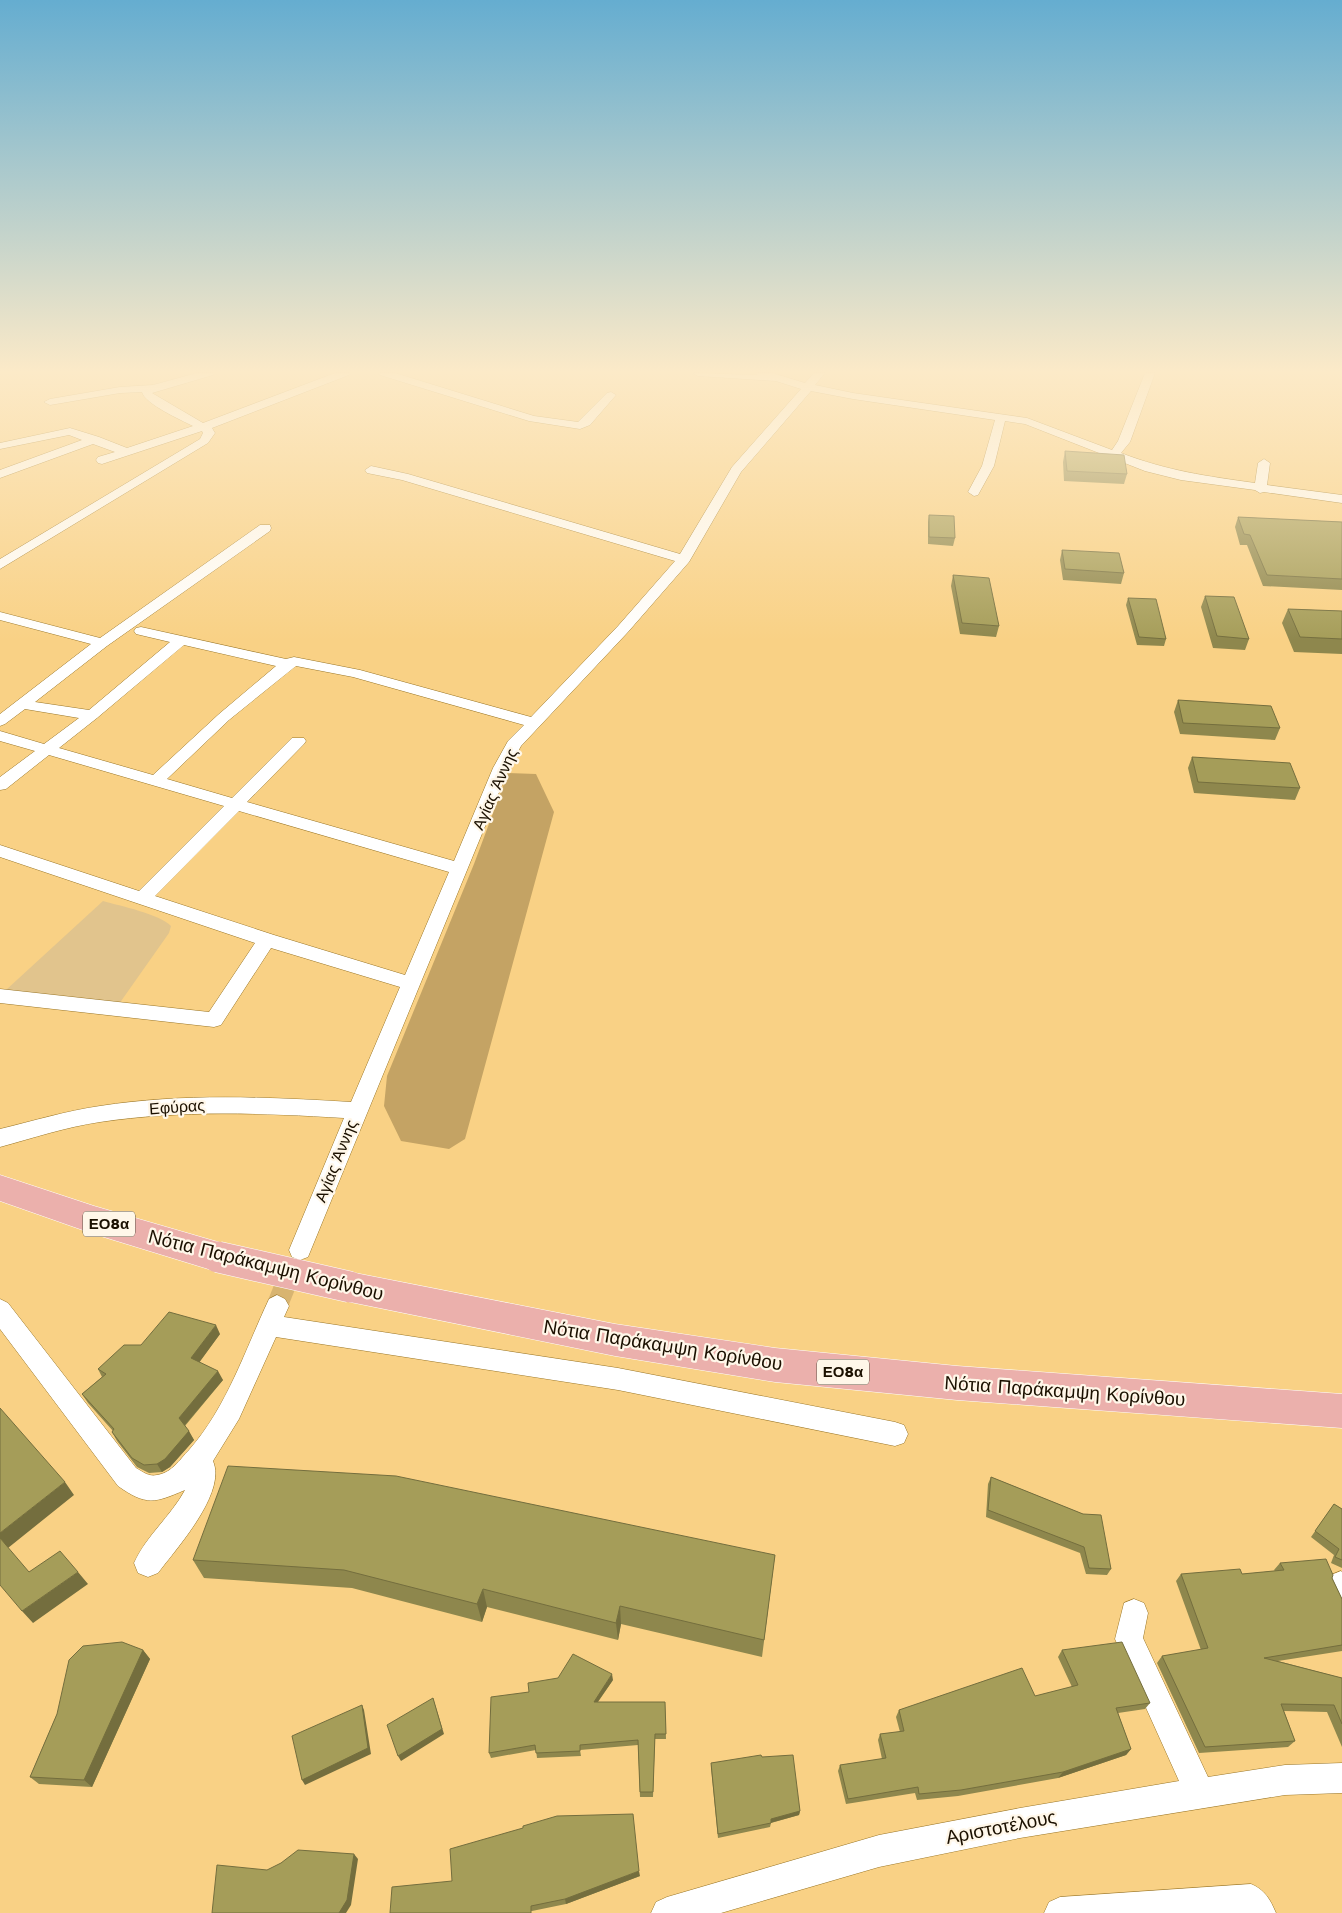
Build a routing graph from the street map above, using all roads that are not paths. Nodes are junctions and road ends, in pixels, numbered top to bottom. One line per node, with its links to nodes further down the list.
1 (32, 462): 8 (street)
2 (168, 462): 14 (street)
3 (743, 462): 13 (street, Αγίας Άννης)
4 (988, 462): 10 (street)
5 (1134, 462): 9 (street)
6 (1264, 463): 9 (street)
7 (371, 470): 13 (street)
8 (0, 474)
9 (1260, 489): 11 (street)
10 (974, 492)
11 (1342, 499)
12 (265, 528): 18 (street)
13 (684, 559): 23 (street, Αγίας Άννης)
14 (0, 566)
15 (0, 616): 18 (street)
16 (141, 631): 17 (street)
17 (181, 640): 19 (street); 21 (street)
18 (102, 643): 20 (street)
19 (287, 664): 23 (street); 27 (street)
20 (21, 704): 21 (street); 22 (street)
21 (92, 715): 26 (street)
22 (0, 721)
23 (535, 723): 31 (street, Αγίας Άννης)
24 (0, 736): 26 (street)
25 (298, 741): 29 (street)
26 (47, 750): 27 (street); 28 (street)
27 (155, 782): 29 (street)
28 (0, 785)
29 (235, 805): 31 (street); 32 (street)
30 (0, 852): 32 (street)
31 (460, 869): 34 (street, Αγίας Άννης)
32 (143, 898): 33 (street)
33 (267, 940): 34 (street); 35 (street)
34 (412, 984): 36 (street, Αγίας Άννης)
35 (0, 996)
36 (356, 1111): 37 (street, Εφύρας); 39 (street, Αγίας Άννης)
37 (0, 1138)
38 (0, 1188): 41 (highway, Νότια Παράκαμψη Κορίνθου / ΕΟ8α, bridge)
39 (300, 1250)
40 (0, 1310): 43 (street)
41 (1342, 1411)
42 (895, 1434): 43 (street)
43 (198, 1458): 44 (street)
44 (148, 1563)
45 (1134, 1613): 47 (street)
46 (1342, 1778): 47 (street, Αριστοτέλους)
47 (1200, 1793): 49 (street, Αριστοτέλους)
48 (1256, 1906): 50 (street)
49 (667, 1913)
50 (1060, 1913)

